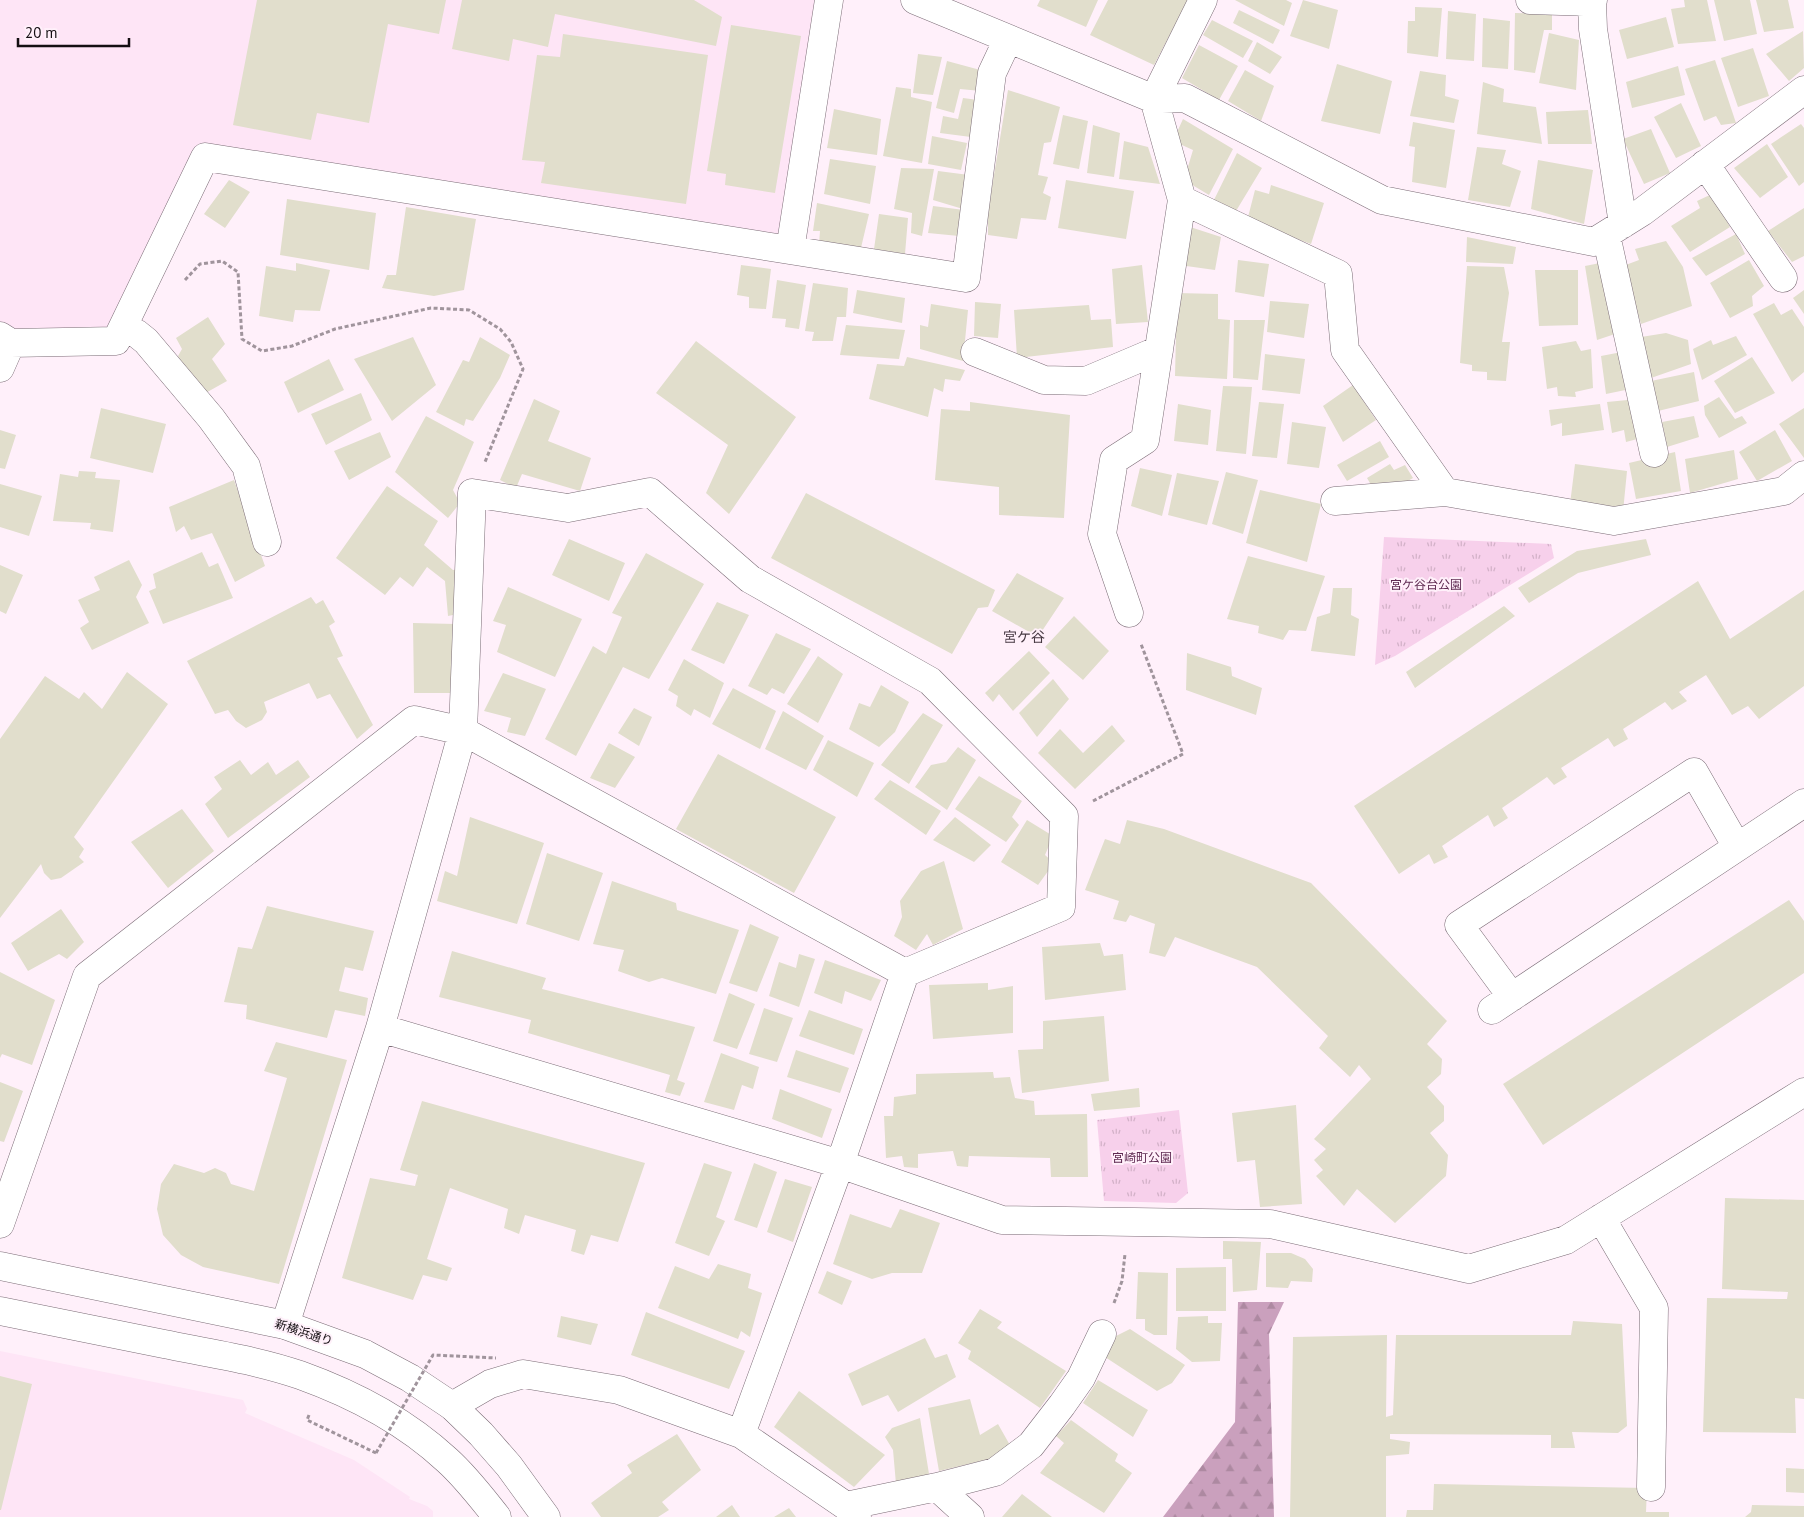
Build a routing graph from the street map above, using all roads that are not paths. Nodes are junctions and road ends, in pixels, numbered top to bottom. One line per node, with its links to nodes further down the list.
1 (829, 0): 12 (street)
2 (915, 0): 6 (street)
3 (1203, 0): 8 (street)
4 (1530, 0): 5 (street)
5 (1592, 1): 11 (street)
6 (1008, 39): 8 (street); 12 (street)
7 (1804, 90): 9 (street)
8 (1154, 99): 10 (street); 11 (street)
9 (1705, 164): 11 (street); 13 (street)
10 (1182, 200): 16 (street); 21 (street)
11 (1614, 229): 19 (street)
12 (790, 250): 14 (street)
13 (1783, 278)
14 (135, 331): 15 (street); 23 (street)
15 (6, 340): 18 (street)
16 (1159, 350): 17 (street); 24 (street)
17 (975, 352)
18 (0, 368)
19 (1654, 453)
20 (1804, 475): 21 (street)
21 (1445, 492): 22 (street)
22 (1334, 501)
23 (267, 542)
24 (1129, 613)
25 (463, 731): 28 (street); 28 (street); 29 (street); 33 (street)
26 (1804, 803): 27 (street)
27 (1737, 847): 27 (street)
28 (905, 973): 31 (street)
29 (380, 1028): 31 (street); 36 (street)
30 (1804, 1092): 32 (street)
31 (840, 1164): 32 (street); 39 (street)
32 (1600, 1218): 41 (street)
33 (0, 1224)
34 (0, 1266): 36 (street, 新横浜通り)
35 (0, 1311): 43 (street)
36 (285, 1324): 38 (street, 新横浜通り)
37 (1102, 1334): 40 (street)
38 (452, 1406): 39 (street); 44 (street, 新横浜通り)
39 (740, 1434): 42 (street)
40 (937, 1487): 42 (street); 45 (street)
41 (1651, 1487)
42 (852, 1512)
43 (497, 1517)
44 (546, 1517)
45 (970, 1517)

